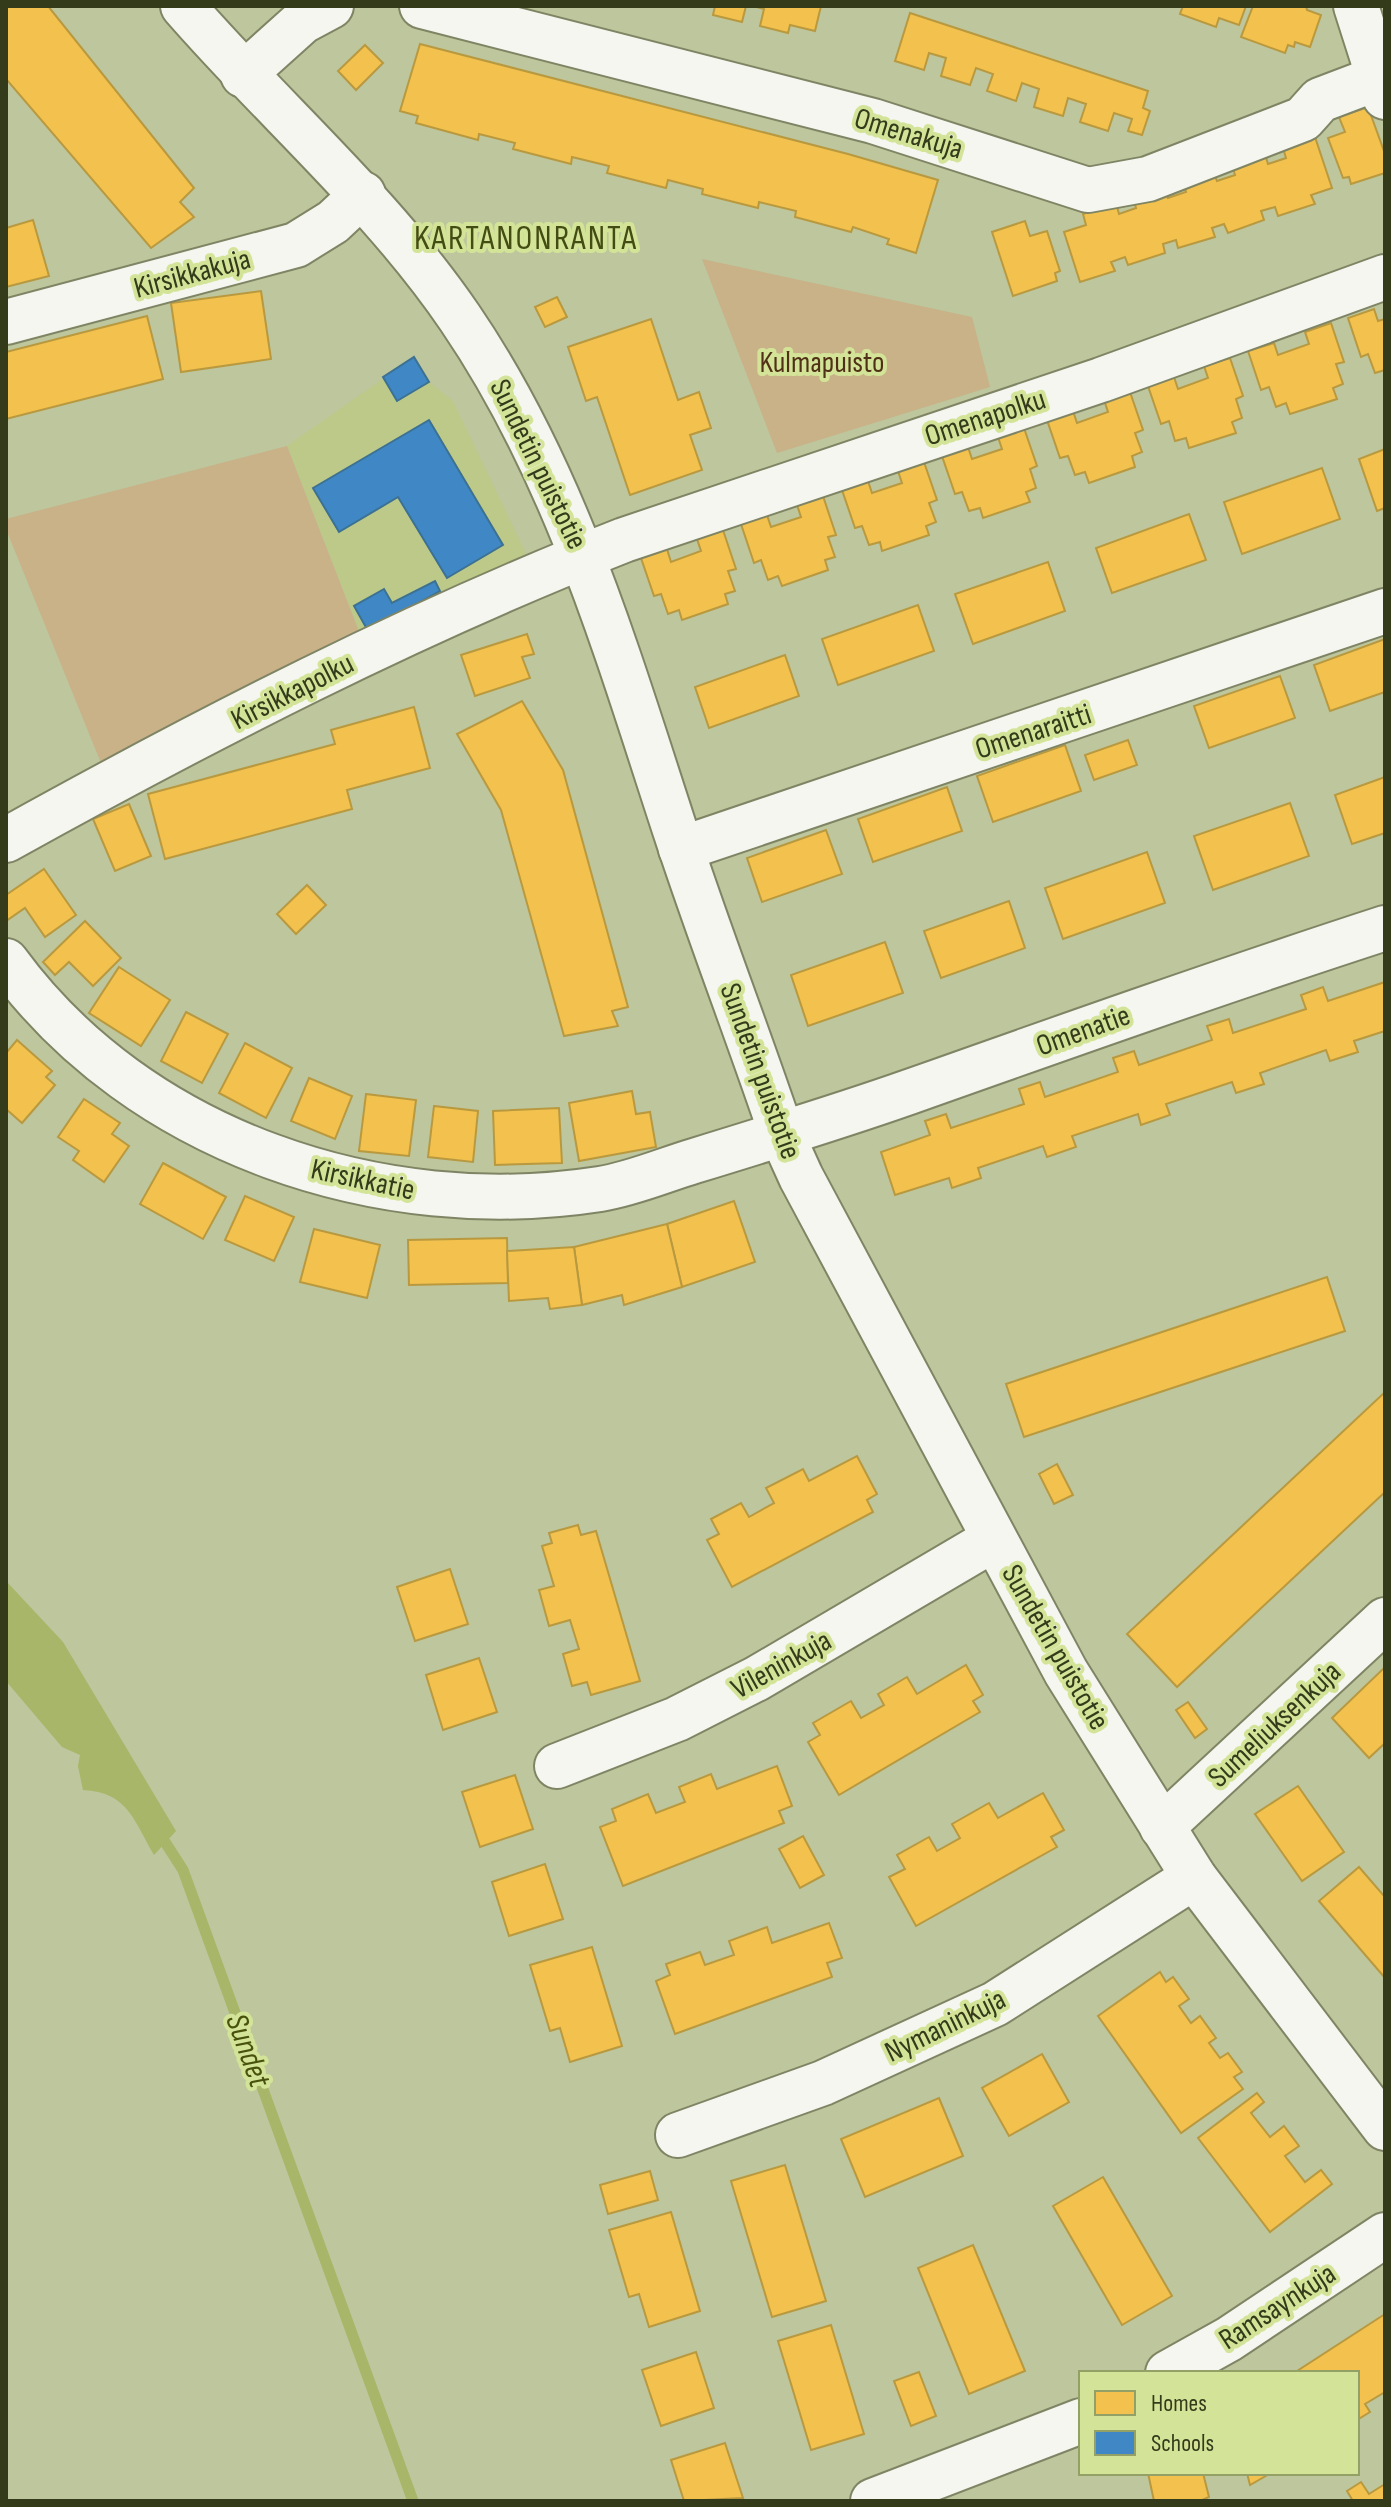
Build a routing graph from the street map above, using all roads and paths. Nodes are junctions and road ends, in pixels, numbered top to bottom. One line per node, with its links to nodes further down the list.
1 (183, 6): 5 (street, Sundetin puistotie)
2 (331, 6): 5 (street)
3 (422, 6): 6 (street, Omenakuja)
4 (1356, 6): 6 (street)
5 (243, 75): 7 (street, Sundetin puistotie)
6 (1382, 88)
7 (363, 194): 9 (street, Kirsikkakuja); 10 (street, Sundetin puistotie)
8 (1385, 277): 10 (street, Omenapolku)
9 (6, 322)
10 (584, 556): 12 (street, Kirsikkapolku); 13 (street, Sundetin puistotie)
11 (1385, 611): 13 (street, Omenaraitti)
12 (6, 840)
13 (681, 849): 16 (street, Sundetin puistotie)
14 (1385, 928): 16 (street, Omenatie)
15 (6, 961): 16 (street, Kirsikkatie)
16 (782, 1135): 17 (street, Sundetin puistotie)
17 (994, 1539): 19 (street, Vileninkuja); 20 (street, Sundetin puistotie)
18 (1385, 1620): 20 (street, Sumeliuksenkuja)
19 (557, 1766)
20 (1162, 1827): 21 (street, Sundetin puistotie)
21 (1194, 1877): 22 (street, Sundetin puistotie); 23 (street, Nymaninkuja)
22 (1384, 2126)
23 (678, 2135)
24 (1385, 2235): 25 (street, Ramsaynkuja)
25 (1172, 2371)
26 (1079, 2422): 27 (street)
27 (873, 2501)

